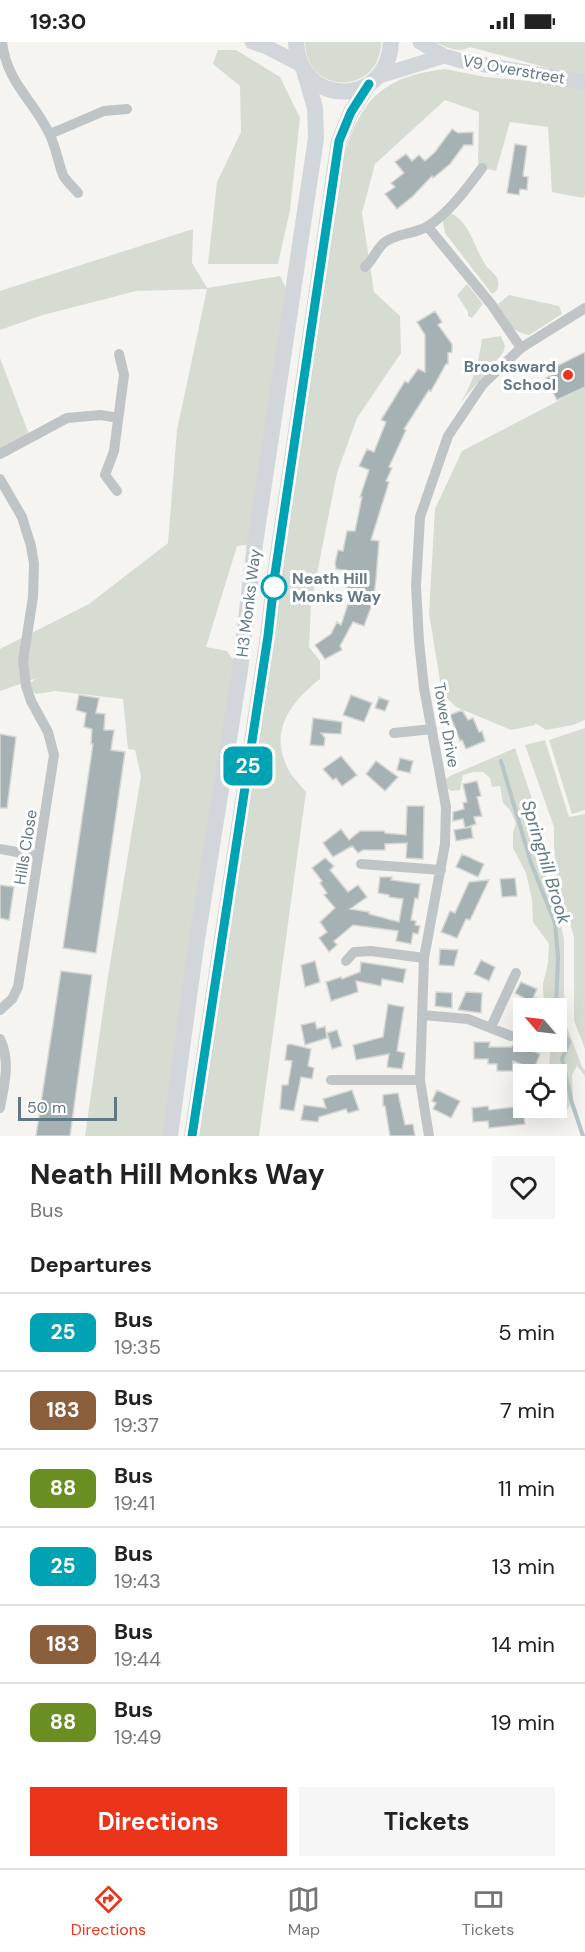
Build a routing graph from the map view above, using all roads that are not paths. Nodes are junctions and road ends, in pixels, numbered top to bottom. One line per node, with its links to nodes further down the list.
1 (2, 42): 11 (street)
2 (252, 42): 7 (street)
3 (296, 42): 7 (main road, H3 Monks Way)
4 (391, 42): 8 (main road, H3 Monks Way)
5 (420, 42): 6 (street, V9 Overstreet)
6 (444, 56): 8 (street, V9 Overstreet); 9 (street, V9 Overstreet)
7 (302, 67): 8 (main road); 40 (main road, H3 Monks Way)
8 (374, 80): 41 (main road, H3 Monks Way)
9 (585, 82)
10 (127, 109): 11 (street)
11 (50, 134): 13 (street)
12 (482, 168): 14 (street)
13 (78, 192)
14 (428, 227): 15 (street); 17 (street)
15 (365, 267)
16 (585, 308): 17 (street, Tower Drive)
17 (521, 348): 23 (street, Tower Drive)
18 (119, 354): 19 (street)
19 (118, 418): 20 (street); 22 (street)
20 (0, 454)
21 (0, 479): 26 (street, Hills Close)
22 (117, 491)
23 (432, 729): 24 (street); 28 (street, Tower Drive)
24 (394, 733)
25 (0, 849): 26 (street)
26 (38, 856): 32 (street, Hills Close)
27 (361, 864): 28 (street)
28 (441, 870): 29 (street, Tower Drive)
29 (424, 958): 30 (street); 33 (street, Tower Drive)
30 (346, 961)
31 (516, 973): 34 (street)
32 (0, 1010)
33 (422, 1015): 34 (street); 38 (street, Tower Drive)
34 (491, 1027): 35 (street)
35 (511, 1036)
36 (0, 1040): 39 (street)
37 (331, 1080): 38 (street)
38 (420, 1080): 42 (street, Tower Drive)
39 (0, 1108)
40 (170, 1136)
41 (192, 1136)
42 (429, 1136)

